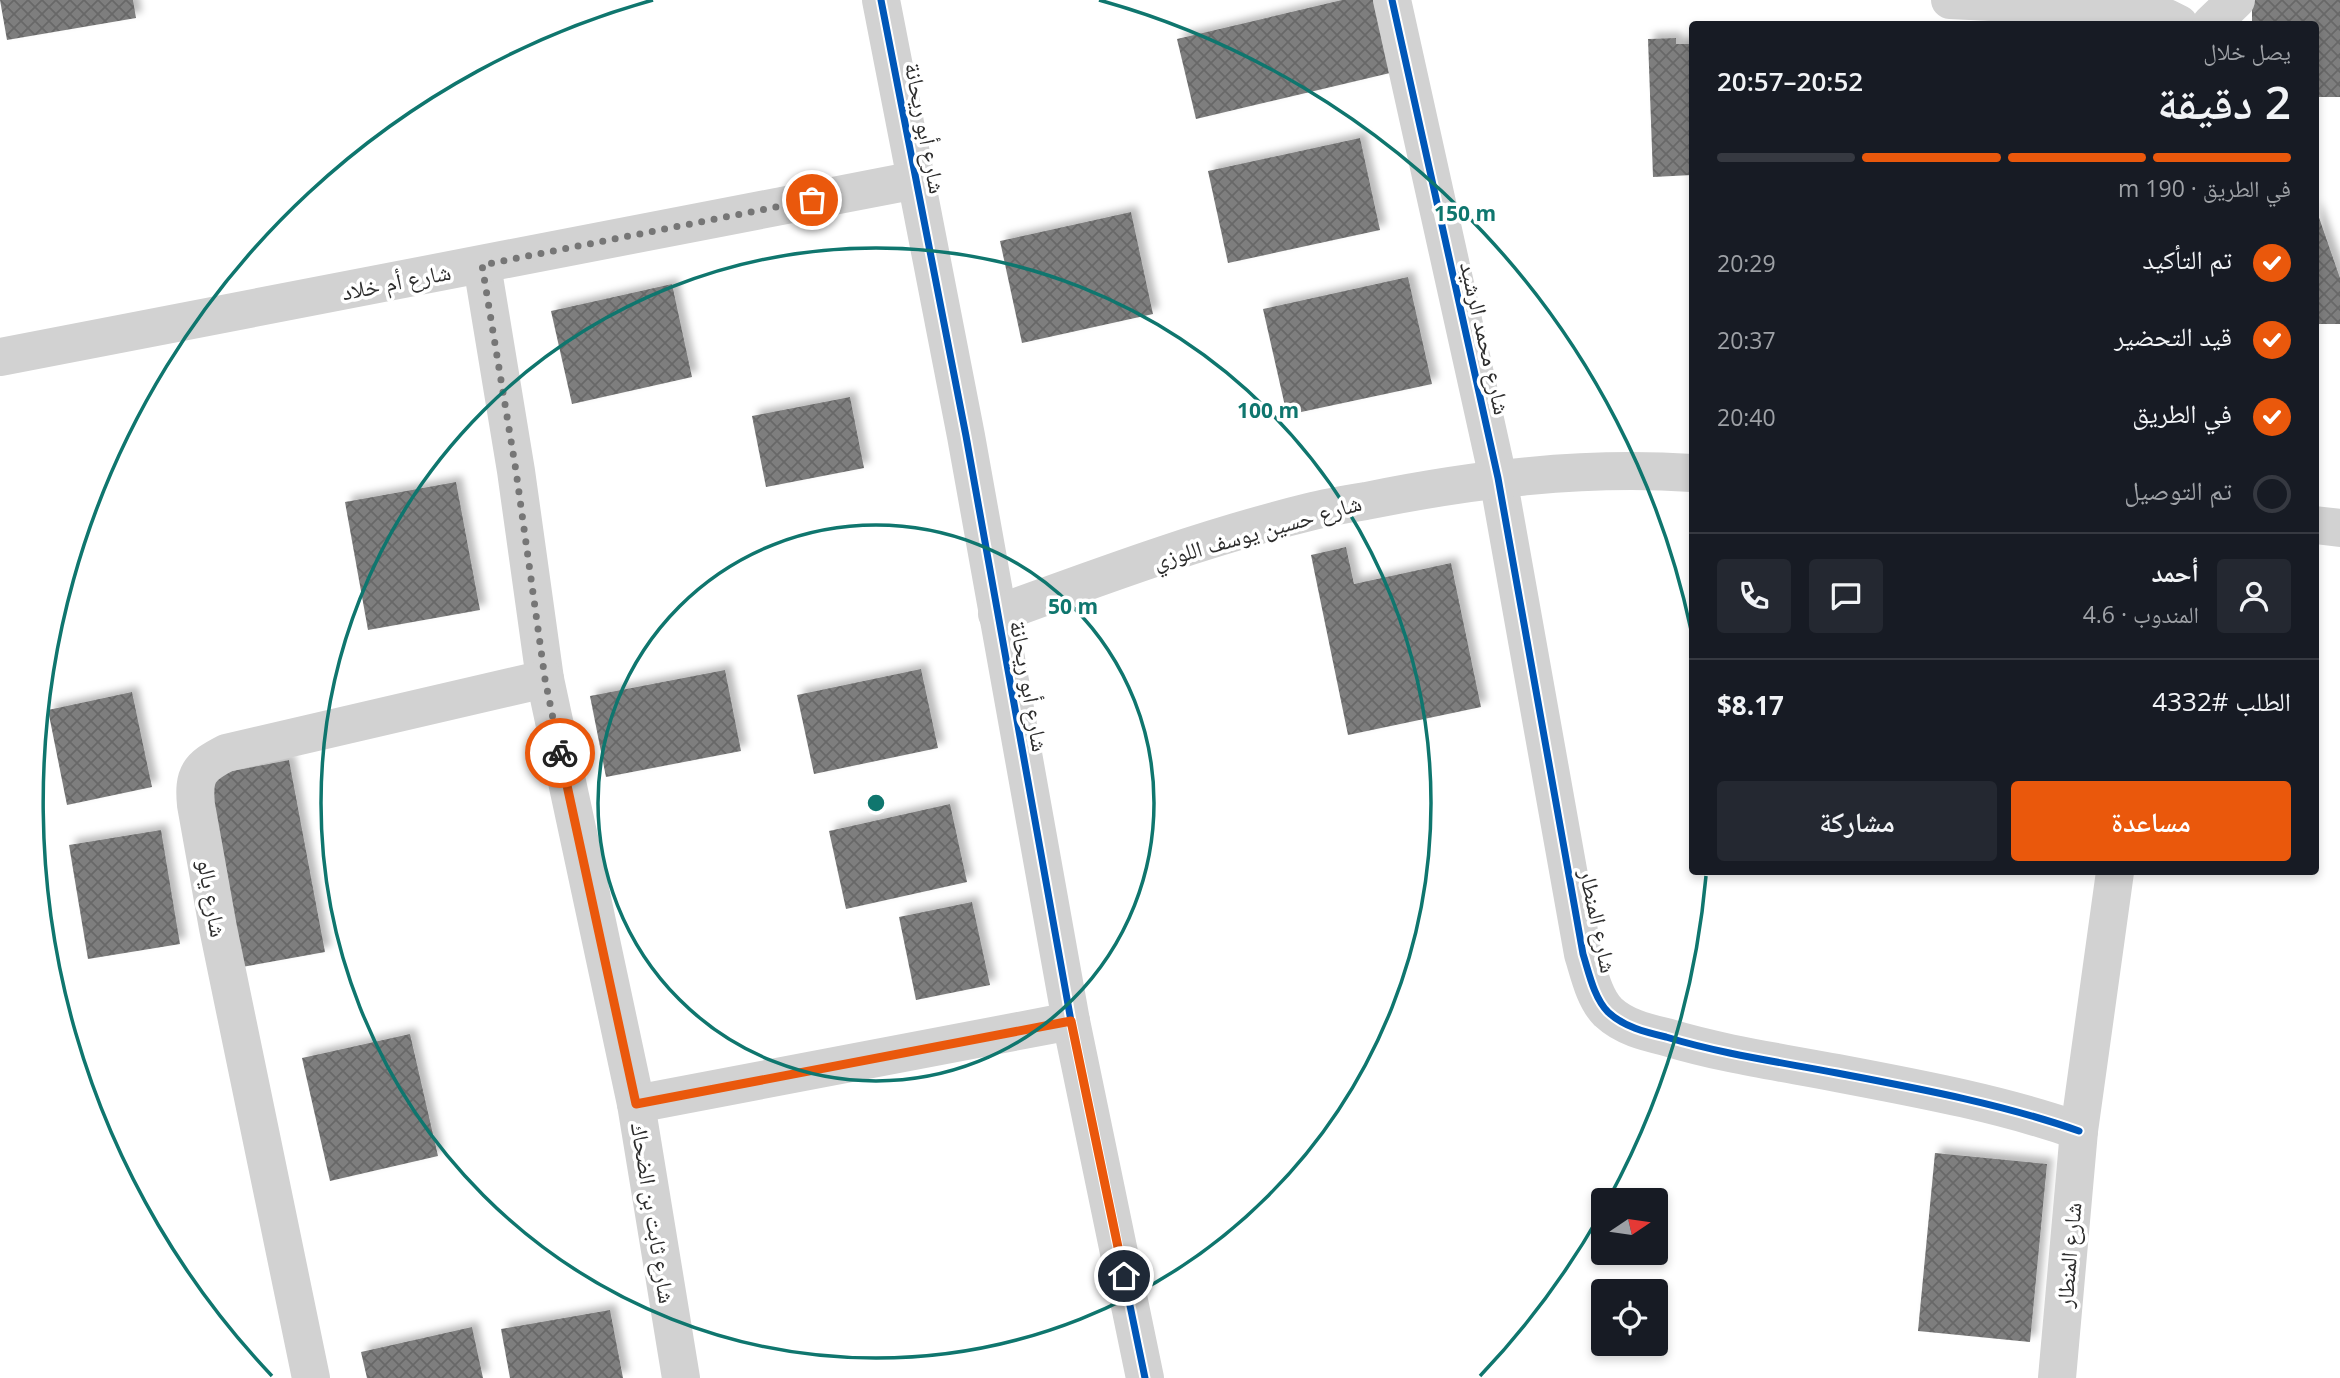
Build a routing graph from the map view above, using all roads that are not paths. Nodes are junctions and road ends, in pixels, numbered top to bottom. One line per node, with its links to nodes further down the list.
1 (881, 0): 7 (street, شارع أبو ريحانة)
2 (1392, 0): 11 (street, شارع محمد الرشيد)
3 (1950, 0): 5 (street)
4 (2236, 0): 6 (street)
5 (2173, 21)
6 (2214, 21)
7 (916, 180): 8 (street, شارع أم خلاد); 14 (street, شارع أبو ريحانة)
8 (482, 265): 9 (street, شارع أم خلاد); 15 (street, شارع ثابت بن الضحاك)
9 (0, 358)
10 (1689, 473): 11 (street, شارع حسين يوسف اللوزي)
11 (1498, 478): 14 (street, شارع حسين يوسف اللوزي); 19 (street, شارع المنطار)
12 (2319, 525): 13 (street)
13 (2340, 527)
14 (997, 614): 17 (street, شارع أبو ريحانة)
15 (545, 679): 18 (street, شارع ثابت بن الضحاك); 20 (street, شارع يالو)
16 (2115, 875): 19 (street, شارع المنطار)
17 (1071, 1021): 18 (street); 22 (street, شارع أبو ريحانة)
18 (636, 1104): 21 (street, شارع ثابت بن الضحاك)
19 (2079, 1132): 23 (street, شارع المنطار)
20 (311, 1378)
21 (681, 1378)
22 (1145, 1378)
23 (2057, 1378)

